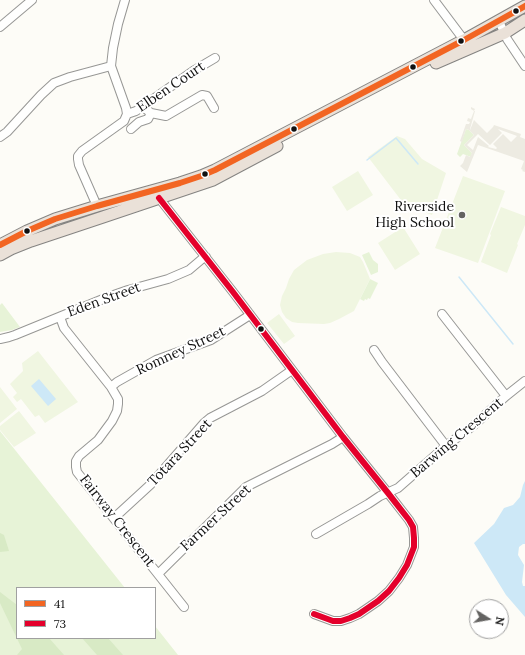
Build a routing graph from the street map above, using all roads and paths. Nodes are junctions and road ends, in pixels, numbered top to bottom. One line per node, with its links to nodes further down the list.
1 (32, 0): 7 (street)
2 (125, 0): 11 (street)
3 (434, 0): 9 (street)
4 (525, 6): 6 (highway)
5 (525, 20): 8 (highway)
6 (499, 21): 8 (street); 9 (highway)
7 (0, 27)
8 (505, 33): 12 (street); 19 (highway)
9 (464, 40): 20 (highway)
10 (215, 58): 13 (street, Elben Court)
11 (111, 66): 16 (street); 18 (street)
12 (525, 66)
13 (142, 107): 15 (street); 16 (street, Elben Court)
14 (214, 108): 15 (street)
15 (151, 113): 17 (street)
16 (127, 114): 20 (street)
17 (131, 129)
18 (0, 137)
19 (159, 198): 21 (highway); 24 (street)
20 (97, 206): 21 (highway); 22 (highway)
21 (103, 217): 23 (highway)
22 (0, 245)
23 (0, 255)
24 (206, 258): 26 (street); 27 (street, Eden Street)
25 (442, 314): 33 (street)
26 (250, 315): 30 (street); 32 (street, Romney Street)
27 (60, 317): 28 (street, Eden Street); 32 (street, Fairway Crescent)
28 (0, 338)
29 (374, 350): 35 (street)
30 (292, 370): 34 (street); 37 (street, Totara Street)
31 (525, 381): 33 (street, Barwing Crescent)
32 (111, 386): 37 (street, Fairway Crescent)
33 (506, 396): 35 (street, Barwing Crescent)
34 (343, 437): 36 (street); 39 (street, Farmer Street)
35 (446, 446): 36 (street, Barwing Crescent)
36 (388, 493): 38 (street, Barwing Crescent); 41 (street)
37 (114, 518): 39 (street, Fairway Crescent)
38 (316, 534)
39 (158, 574): 40 (street, Fairway Crescent)
40 (184, 607)
41 (314, 614)

